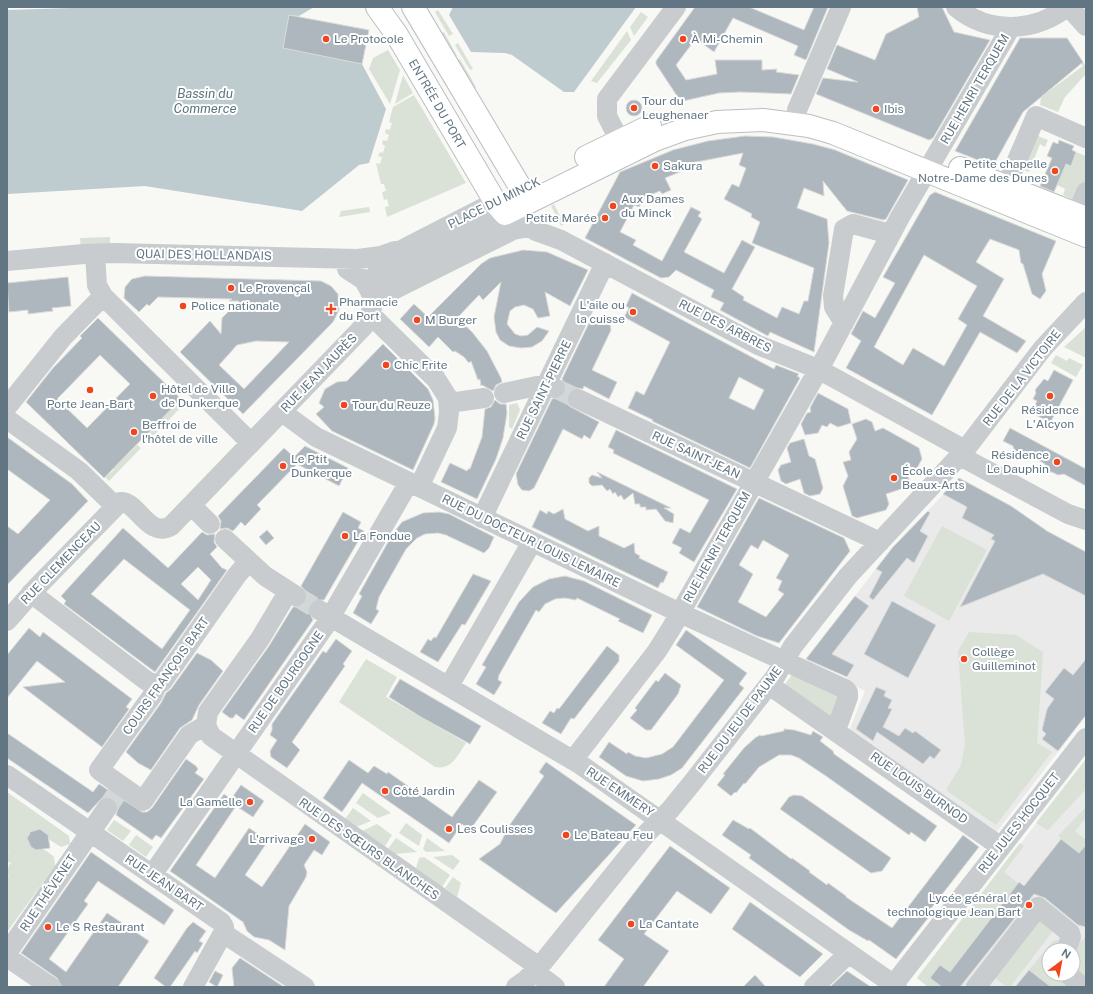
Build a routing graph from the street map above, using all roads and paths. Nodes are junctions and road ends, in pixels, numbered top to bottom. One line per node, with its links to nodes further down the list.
1 (377, 7): 17 (main road, ENTRÉE DU PORT)
2 (413, 7): 16 (main road)
3 (676, 7): 12 (street)
4 (841, 7): 9 (street)
5 (956, 7): 8 (street)
6 (1068, 7): 7 (street); 8 (street)
7 (1086, 26)
8 (1011, 27): 13 (street, RUE HENRI TERQUEM)
9 (797, 110): 10 (main road); 13 (main road)
10 (644, 138): 12 (main road, PLACE DU MINCK); 13 (main road)
11 (1086, 138): 14 (street)
12 (623, 148): 16 (main road, PLACE DU MINCK)
13 (931, 165): 14 (main road); 20 (street, RUE HENRI TERQUEM)
14 (999, 192): 18 (main road); 21 (main road)
15 (1086, 192): 18 (street)
16 (525, 196): 17 (main road, PLACE DU MINCK)
17 (500, 208): 19 (street, RUE DES ARBRES); 22 (street, PLACE DU MINCK)
18 (1081, 216)
19 (529, 227): 25 (street, RUE DES ARBRES); 31 (street)
20 (890, 234): 32 (street, RUE HENRI TERQUEM); 32 (street)
21 (1086, 236)
22 (400, 258): 23 (street, QUAI DES HOLLANDAIS); 27 (street, QUAI DES HOLLANDAIS); 31 (street, PLACE DU MINCK)
23 (96, 259): 24 (street, QUAI DES HOLLANDAIS); 26 (street, QUAI DES HOLLANDAIS); 28 (street, QUAI DES HOLLANDAIS); 29 (street)
24 (7, 261)
25 (605, 263): 33 (street, RUE DES ARBRES); 34 (street, RUE SAINT-PIERRE)
26 (347, 269): 27 (street, QUAI DES HOLLANDAIS); 31 (street)
27 (377, 270): 31 (street)
28 (7, 271)
29 (103, 296): 39 (street); 42 (street)
30 (1086, 302): 43 (street, RUE DE LA VICTOIRE)
31 (372, 306): 38 (street); 40 (street, RUE JEAN JAURÈS)
32 (844, 323): 33 (street, RUE HENRI TERQUEM)
33 (818, 369): 43 (street, RUE DES ARBRES); 44 (street, RUE HENRI TERQUEM)
34 (552, 387): 35 (street); 49 (street, RUE SAINT-PIERRE)
35 (504, 393)
36 (484, 398): 38 (street)
37 (578, 399): 44 (street, RUE SAINT-JEAN)
38 (449, 403): 45 (street, RUE DE BOURGOGNE)
39 (7, 407)
40 (282, 412): 42 (street, RUE JEAN JAURÈS); 45 (street, RUE DU DOCTEUR LOUIS LEMAIRE)
41 (7, 419): 46 (street)
42 (251, 443): 47 (street, RUE JEAN JAURÈS)
43 (962, 453): 48 (street, RUE DES ARBRES); 54 (street, RUE DU JEU DE PAUME)
44 (754, 482): 54 (street, RUE SAINT-JEAN); 58 (street, RUE HENRI TERQUEM)
45 (414, 485): 49 (street, RUE DU DOCTEUR LOUIS LEMAIRE); 57 (street, RUE DE BOURGOGNE)
46 (115, 506): 47 (street, RUE JEAN JAURÈS); 56 (street, RUE CLEMENCEAU)
47 (191, 506): 50 (street)
48 (1077, 517): 51 (street, RUE DES ARBRES)
49 (482, 518): 53 (street, RUE DU DOCTEUR LOUIS LEMAIRE)
50 (210, 524)
51 (1086, 527)
52 (225, 539): 55 (street)
53 (532, 542): 58 (street, RUE DU DOCTEUR LOUIS LEMAIRE); 63 (street)
54 (880, 542): 60 (street, RUE DU JEU DE PAUME)
55 (249, 561): 61 (street, COURS FRANÇOIS BART); 64 (street)
56 (31, 592): 59 (street, RUE CLEMENCEAU); 61 (street)
57 (325, 613): 63 (street, RUE EMMERY); 67 (street, RUE DE BOURGOGNE)
58 (680, 613): 60 (street, RUE DU DOCTEUR LOUIS LEMAIRE); 68 (street, RUE HENRI TERQUEM)
59 (8, 619)
60 (784, 662): 62 (street, RUE DU JEU DE PAUME); 65 (street)
61 (157, 685): 64 (street, COURS FRANÇOIS BART)
62 (769, 685): 65 (street, RUE LOUIS BURNOD); 71 (street, RUE DU JEU DE PAUME)
63 (448, 686): 68 (street, RUE EMMERY)
64 (206, 725): 67 (street, RUE DES SŒURS BLANCHES)
65 (836, 730): 73 (street, RUE LOUIS BURNOD)
66 (1086, 738): 73 (street, RUE JULES HOCQUET)
67 (236, 755): 74 (street, RUE DE BOURGOGNE); 81 (street, RUE DES SŒURS BLANCHES)
68 (573, 760): 71 (street, RUE EMMERY)
69 (7, 775): 72 (street, RUE JEAN BART)
70 (107, 808): 72 (street)
71 (660, 819): 78 (street, RUE EMMERY); 81 (street, RUE DU JEU DE PAUME)
72 (90, 833): 74 (street, RUE JEAN BART); 77 (street, RUE THÉVENET)
73 (1001, 847): 82 (street, RUE JULES HOCQUET)
74 (152, 875): 75 (street, RUE JEAN BART)
75 (221, 937): 85 (street); 86 (street)
76 (1074, 939): 90 (street)
77 (7, 953)
78 (849, 953): 82 (street, RUE EMMERY); 89 (street)
79 (7, 957): 84 (street)
80 (7, 969): 83 (street)
81 (537, 969): 87 (street, RUE DU JEU DE PAUME); 88 (street, RUE DES SŒURS BLANCHES)
82 (895, 986)
83 (33, 987)
84 (51, 987)
85 (193, 987)
86 (305, 987)
87 (516, 987)
88 (555, 987)
89 (814, 987)
90 (976, 987)

